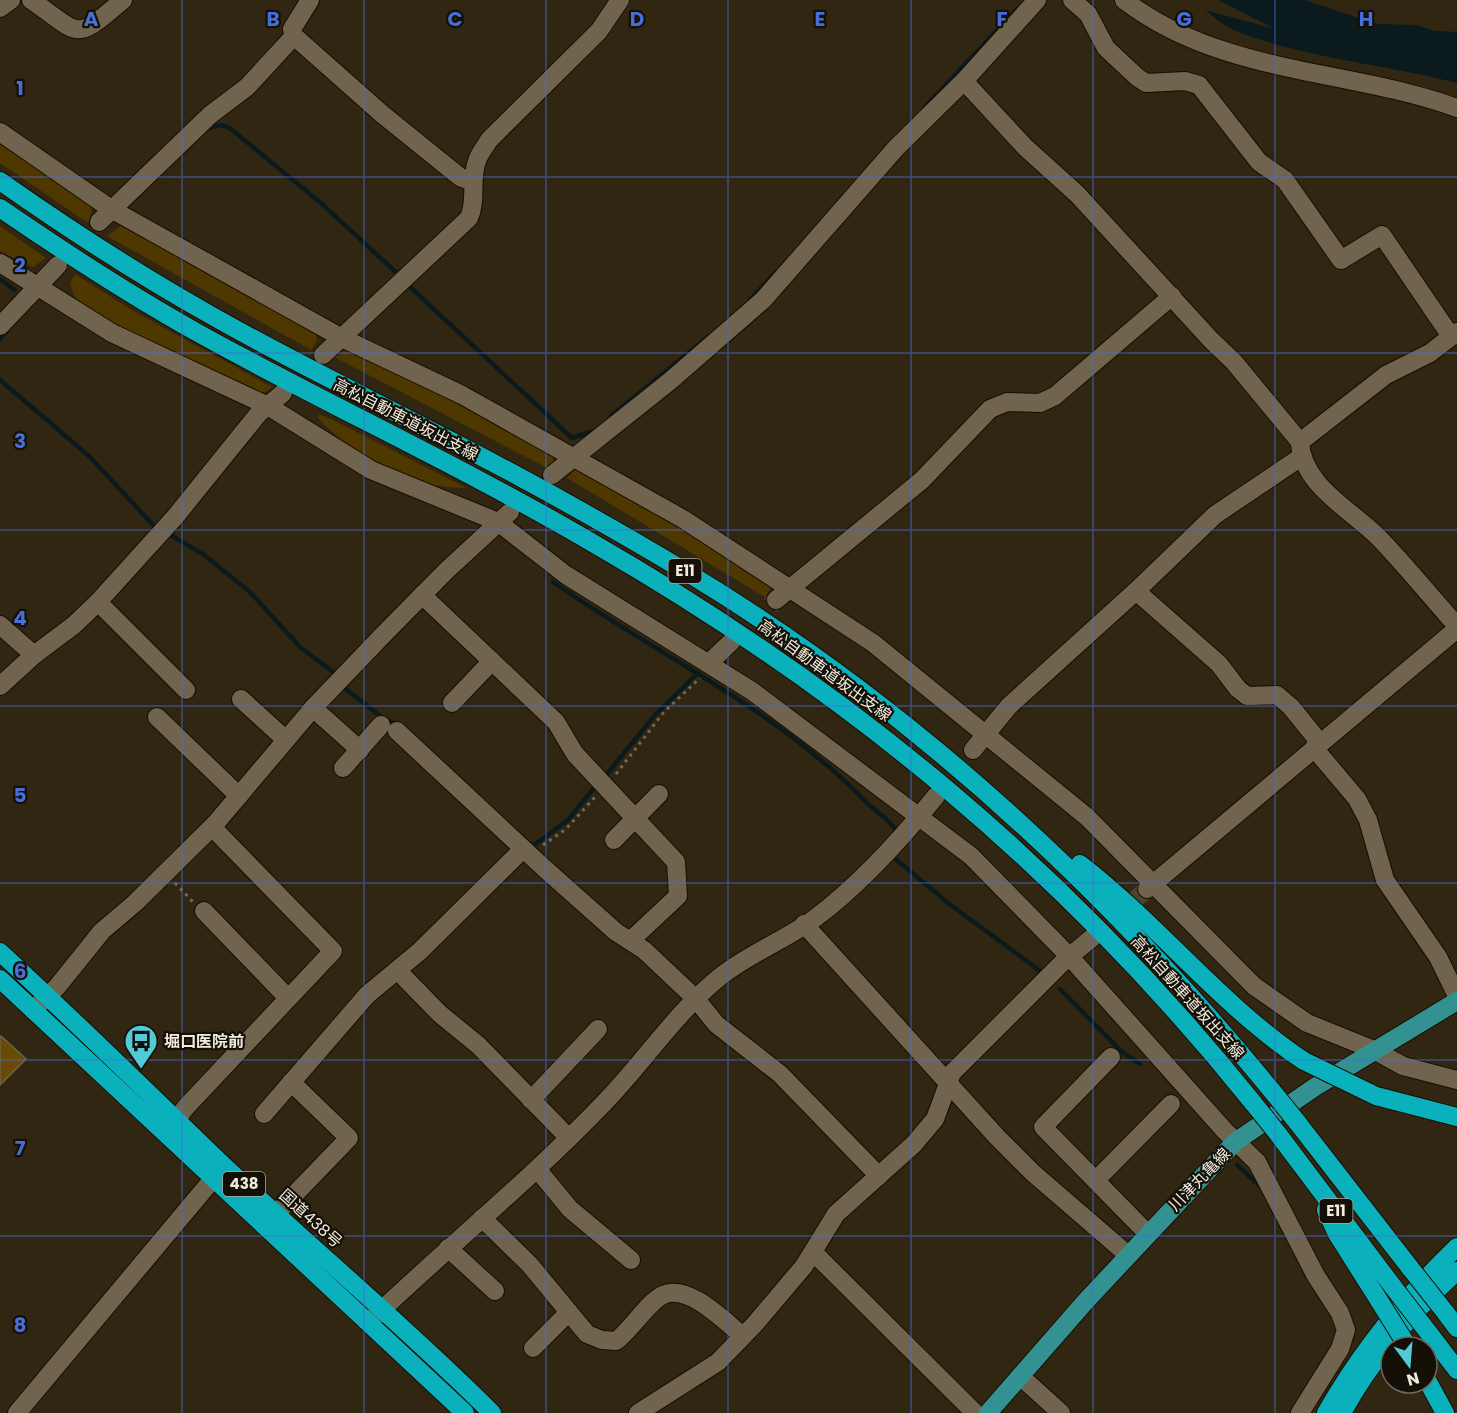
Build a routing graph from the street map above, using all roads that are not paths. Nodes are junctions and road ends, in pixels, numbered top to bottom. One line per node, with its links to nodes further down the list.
1 (11, 0): 9 (street)
2 (31, 0): 3 (street)
3 (123, 0)
4 (310, 0): 10 (street)
5 (620, 0): 15 (street)
6 (1037, 0): 11 (street)
7 (1072, 0): 23 (street)
8 (1124, 0): 12 (street)
9 (0, 8)
10 (294, 36): 15 (street); 17 (street)
11 (964, 81): 21 (street); 29 (street)
12 (1457, 108)
13 (0, 132): 17 (street)
14 (0, 181): 55 (highway, 高松自動車道坂出支線 / E11)
15 (473, 182): 24 (street)
16 (0, 208): 97 (highway, 高松自動車道坂出支線 / E11, bridge)
17 (105, 215): 24 (street)
18 (0, 263): 20 (street)
19 (58, 265): 20 (street)
20 (38, 286): 22 (street); 27 (street)
21 (1172, 296): 28 (street); 32 (street)
22 (0, 326)
23 (1453, 333): 28 (street)
24 (342, 338): 25 (street); 29 (street)
25 (323, 355)
26 (283, 393): 27 (street)
27 (268, 406): 31 (street); 36 (street)
28 (1300, 449): 33 (street); 38 (street)
29 (575, 458): 30 (street); 32 (street)
30 (552, 475)
31 (504, 517): 34 (street); 42 (street)
32 (791, 587): 35 (street); 49 (street)
33 (1136, 591): 49 (street); 51 (street)
34 (422, 595): 41 (street); 47 (street)
35 (776, 600)
36 (98, 602): 40 (street); 44 (street)
37 (0, 625): 40 (street)
38 (1457, 627): 51 (street)
39 (731, 642): 42 (street)
40 (34, 655): 43 (street)
41 (492, 661): 46 (street); 59 (street)
42 (704, 670): 60 (street)
43 (0, 686)
44 (186, 690)
45 (241, 699): 50 (street)
46 (452, 703)
47 (313, 708): 50 (street); 52 (street)
48 (157, 717): 57 (street)
49 (985, 734): 53 (street); 64 (street)
50 (286, 740): 57 (street)
51 (1317, 746): 64 (street); 73 (street)
52 (360, 750): 54 (street); 63 (street)
53 (973, 750)
54 (343, 768)
55 (966, 773): 88 (highway, bridge); 111 (highway, 高松自動車道坂出支線 / E11, bridge)
56 (659, 794): 59 (street)
57 (239, 796): 61 (street)
58 (936, 796): 60 (street)
59 (636, 817): 62 (street); 68 (street)
60 (919, 817): 66 (street); 70 (street)
61 (212, 827): 74 (street); 75 (street)
62 (614, 840)
63 (526, 852): 68 (street); 71 (street)
64 (1150, 886): 80 (street)
65 (204, 911): 75 (street)
66 (804, 924): 76 (street); 84 (street)
67 (1093, 937): 70 (street)
68 (630, 941): 76 (street)
69 (0, 952): 74 (highway, 国道438号 / 438)
70 (1070, 956): 84 (street); 92 (street)
71 (397, 970): 83 (street); 85 (street)
72 (0, 979): 78 (highway, 国道438号 / 438)
73 (1457, 996)
74 (48, 997): 78 (street); 89 (highway, 国道438号 / 438)
75 (288, 998): 89 (street)
76 (696, 999): 91 (street); 95 (street)
77 (1457, 1001): 80 (main road, 川津丸亀線)
78 (33, 1010): 90 (highway, 国道438号 / 438)
79 (598, 1029): 85 (street)
80 (1374, 1050): 82 (street); 92 (main road, 川津丸亀線)
81 (1111, 1057): 96 (street)
82 (1457, 1080)
83 (291, 1082): 87 (street); 99 (street)
84 (949, 1083): 95 (street); 104 (street)
85 (531, 1100): 91 (street)
86 (1171, 1104): 96 (street)
87 (264, 1114)
88 (1457, 1117)
89 (177, 1119): 90 (street); 94 (highway, 国道438号 / 438)
90 (166, 1134): 94 (highway, 国道438号 / 438)
91 (569, 1138): 93 (street)
92 (1235, 1142): 100 (main road, 川津丸亀線); 125 (street)
93 (537, 1169): 98 (street); 105 (street)
94 (218, 1172): 99 (highway, 国道438号 / 438); 118 (street)
95 (879, 1176): 103 (street)
96 (1096, 1180): 100 (street)
97 (1313, 1181): 112 (highway, bridge); 115 (highway, 高松自動車道坂出支線 / E11, bridge)
98 (482, 1218): 102 (street); 109 (street)
99 (270, 1219): 108 (highway, 国道438号 / 438); 110 (highway, 国道438号 / 438)
100 (1148, 1234): 104 (main road, 川津丸亀線)
101 (1457, 1247): 126 (highway)
102 (448, 1248): 107 (street); 108 (street)
103 (813, 1252): 113 (street); 122 (street)
104 (1128, 1255): 116 (main road, 川津丸亀線)
105 (631, 1260)
106 (1457, 1271): 127 (highway)
107 (495, 1291)
108 (382, 1309): 110 (street); 120 (highway, 国道438号 / 438)
109 (569, 1312): 113 (street); 114 (street)
110 (368, 1323): 119 (highway, 国道438号 / 438)
111 (1457, 1328)
112 (1401, 1335)
113 (743, 1336): 121 (street)
114 (533, 1348)
115 (1457, 1370)
116 (1020, 1376): 123 (main road, 川津丸亀線); 124 (street)
117 (1435, 1395): 128 (highway)
118 (17, 1413)
119 (465, 1413)
120 (492, 1413)
121 (638, 1413)
122 (975, 1413)
123 (988, 1413)
124 (1061, 1413)
125 (1300, 1413)
126 (1326, 1413)
127 (1342, 1413)
128 (1445, 1413)

